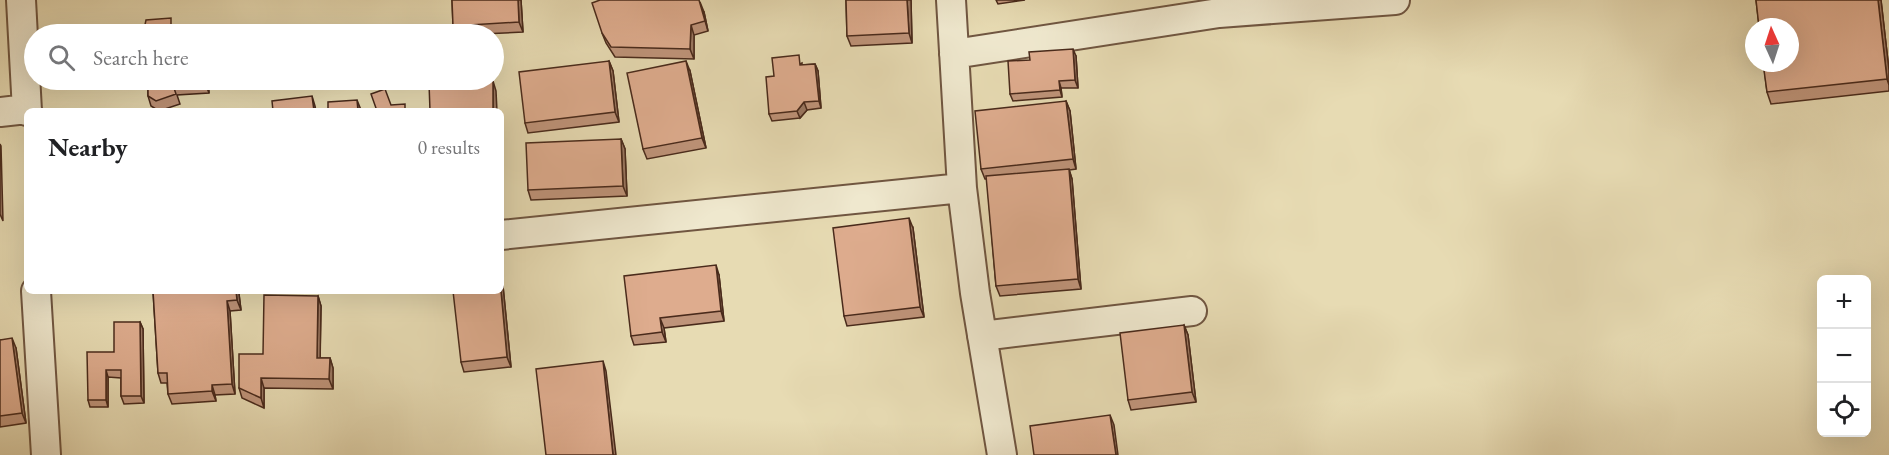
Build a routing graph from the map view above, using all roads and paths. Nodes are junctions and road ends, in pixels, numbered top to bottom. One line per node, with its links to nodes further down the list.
1 (21, 0): 5 (street)
2 (951, 0): 4 (street)
3 (1395, 0): 4 (street)
4 (954, 54): 6 (street)
5 (18, 111)
6 (962, 188): 7 (street); 10 (street)
7 (504, 235)
8 (36, 294): 11 (street)
9 (1192, 311): 10 (street)
10 (982, 336): 12 (street)
11 (46, 455)
12 (1002, 455)

